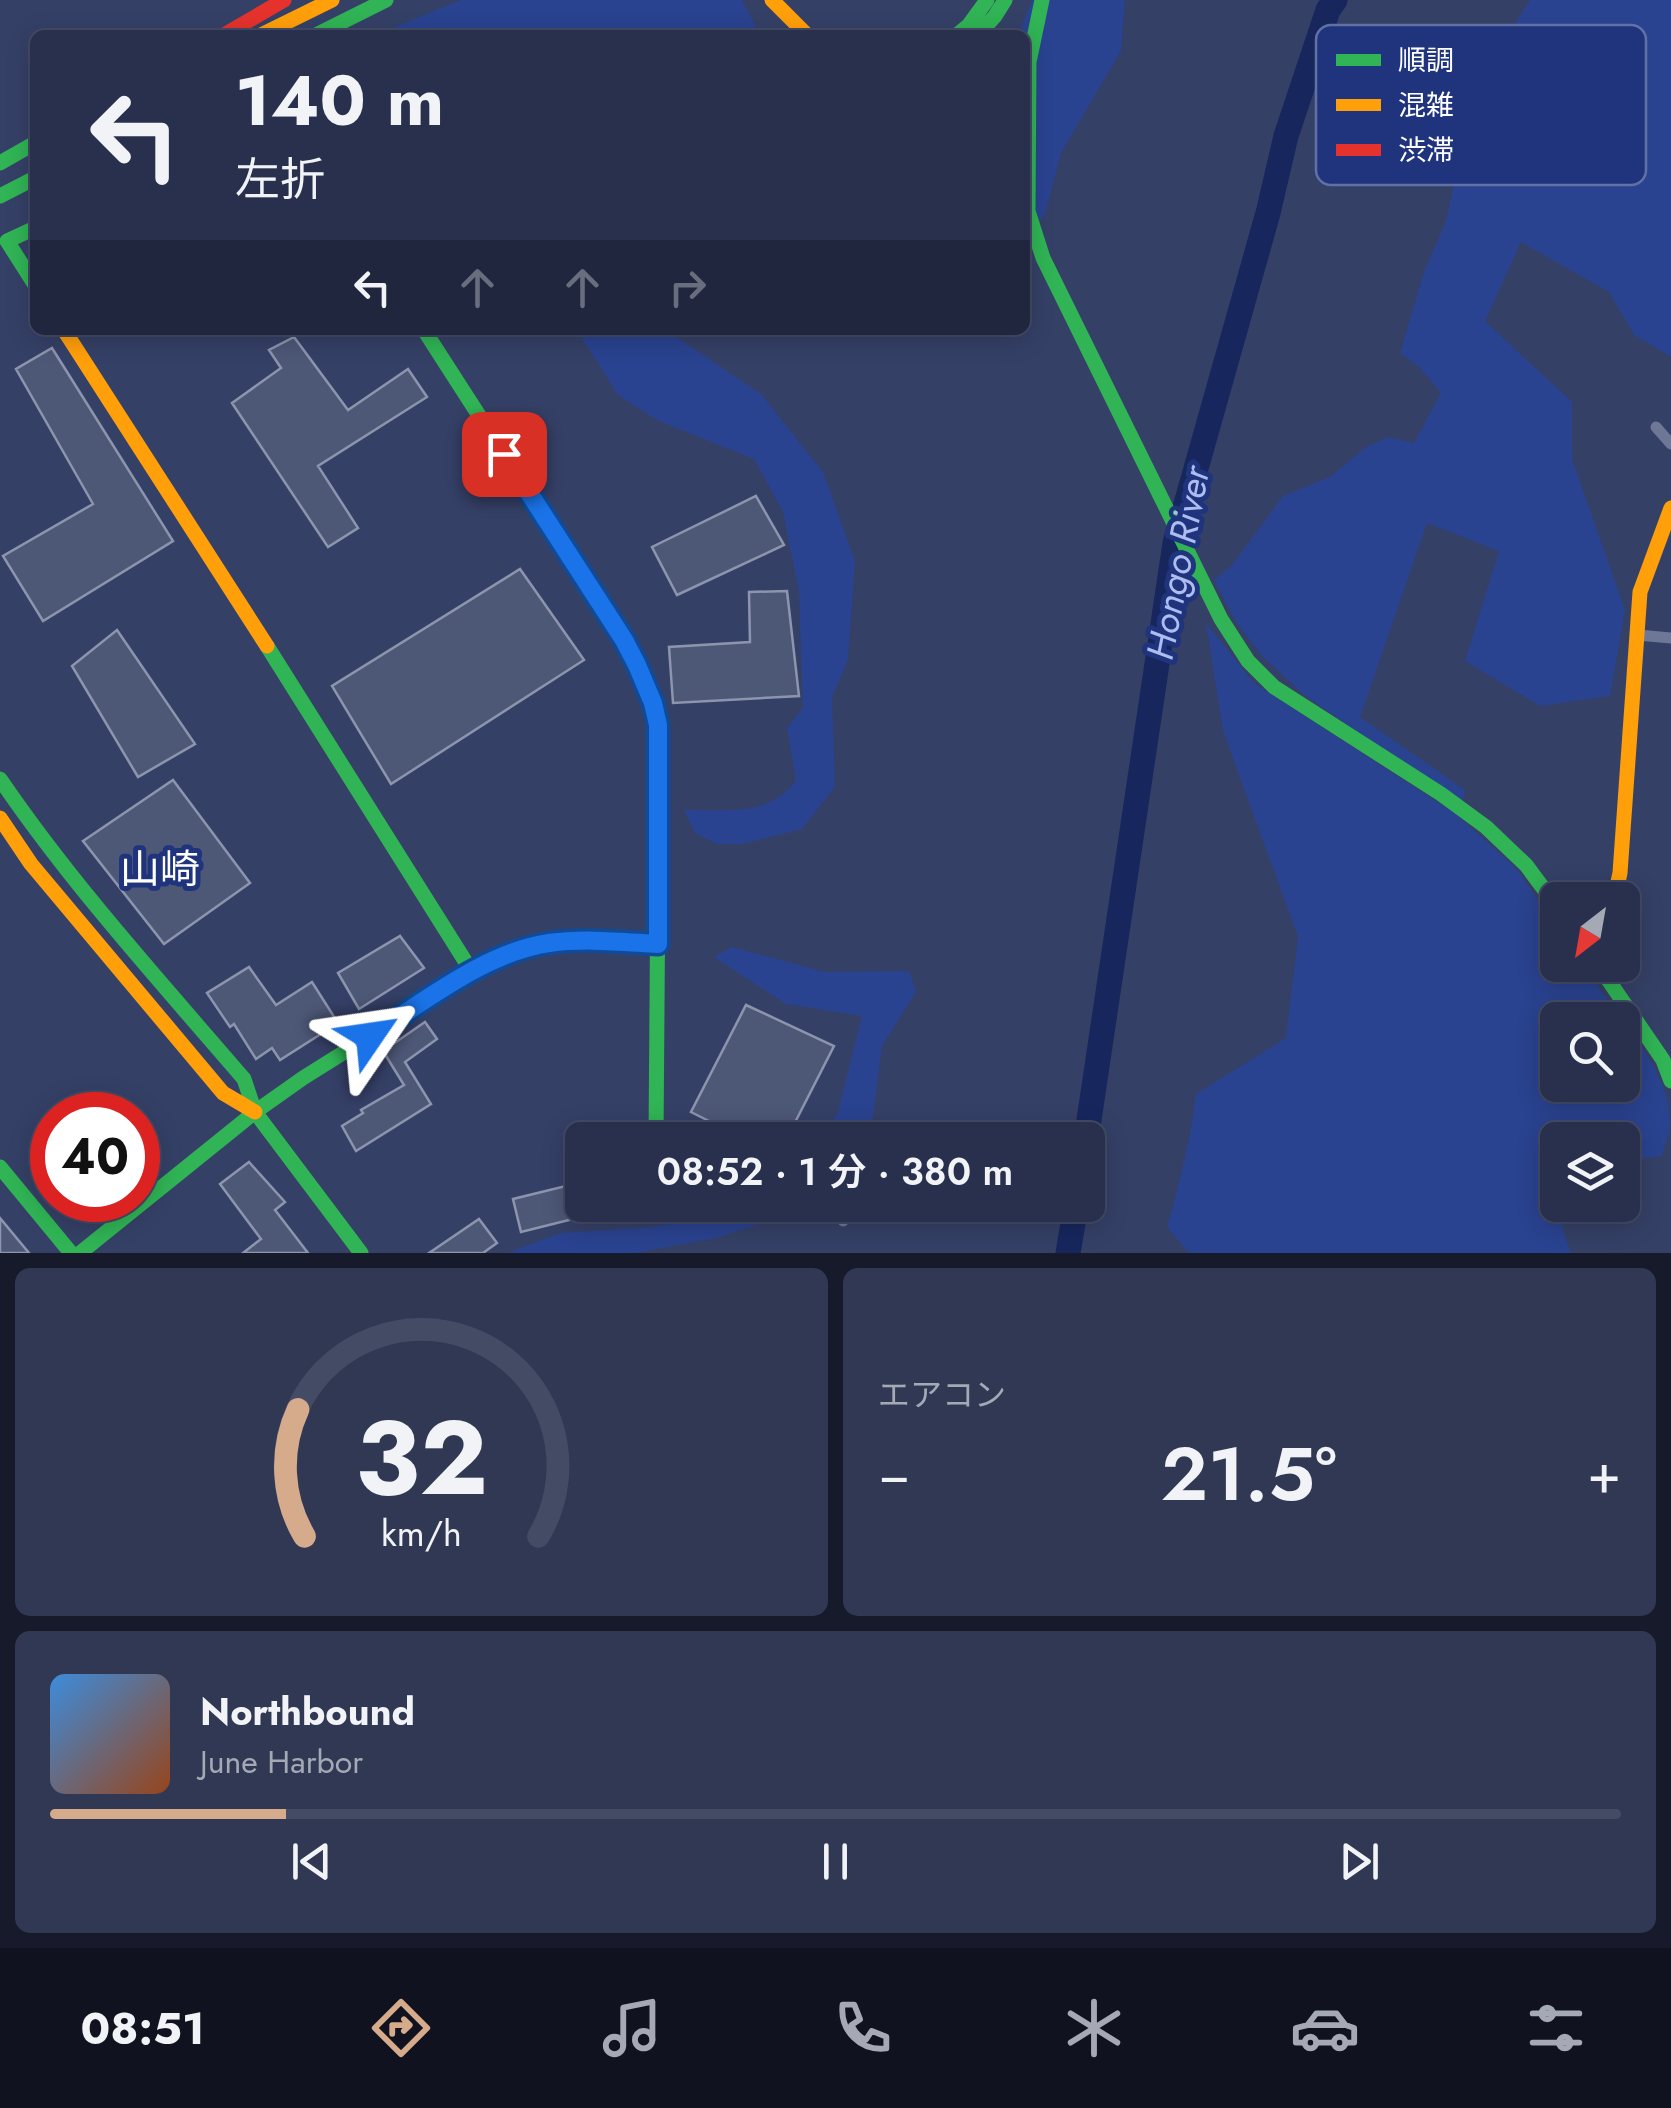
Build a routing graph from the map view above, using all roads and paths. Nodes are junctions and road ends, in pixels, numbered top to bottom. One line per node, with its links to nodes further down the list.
1 (284, 0): 9 (main road)
2 (332, 0): 10 (main road)
3 (757, 0): 12 (main road)
4 (772, 0): 13 (main road)
5 (987, 0): 14 (main road)
6 (1005, 0): 15 (main road)
7 (1042, 0): 16 (main road)
8 (384, 1): 11 (main road)
9 (233, 30)
10 (271, 30)
11 (326, 30)
12 (783, 30)
13 (801, 30)
14 (963, 30)
15 (982, 30)
16 (1030, 57)
17 (30, 149): 18 (main road)
18 (0, 164)
19 (30, 181): 20 (main road)
20 (0, 196)
21 (1030, 217): 35 (main road)
22 (30, 230): 23 (main road)
23 (3, 243): 24 (main road)
24 (30, 279)
25 (67, 335): 37 (main road)
26 (427, 335): 36 (main road)
27 (1656, 427): 28 (street)
28 (1671, 444)
29 (1671, 508): 30 (main road)
30 (1638, 635): 31 (street); 34 (main road)
31 (1671, 638)
32 (0, 779): 40 (main road)
33 (0, 818): 40 (main road)
34 (1618, 882)
35 (1540, 884)
36 (658, 944): 37 (main road); 41 (main road)
37 (472, 972): 40 (main road)
38 (1610, 982): 39 (main road)
39 (1671, 1082)
40 (255, 1112): 44 (main road); 45 (main road)
41 (656, 1122)
42 (0, 1167): 43 (main road)
43 (71, 1253)
44 (80, 1253)
45 (361, 1253)

